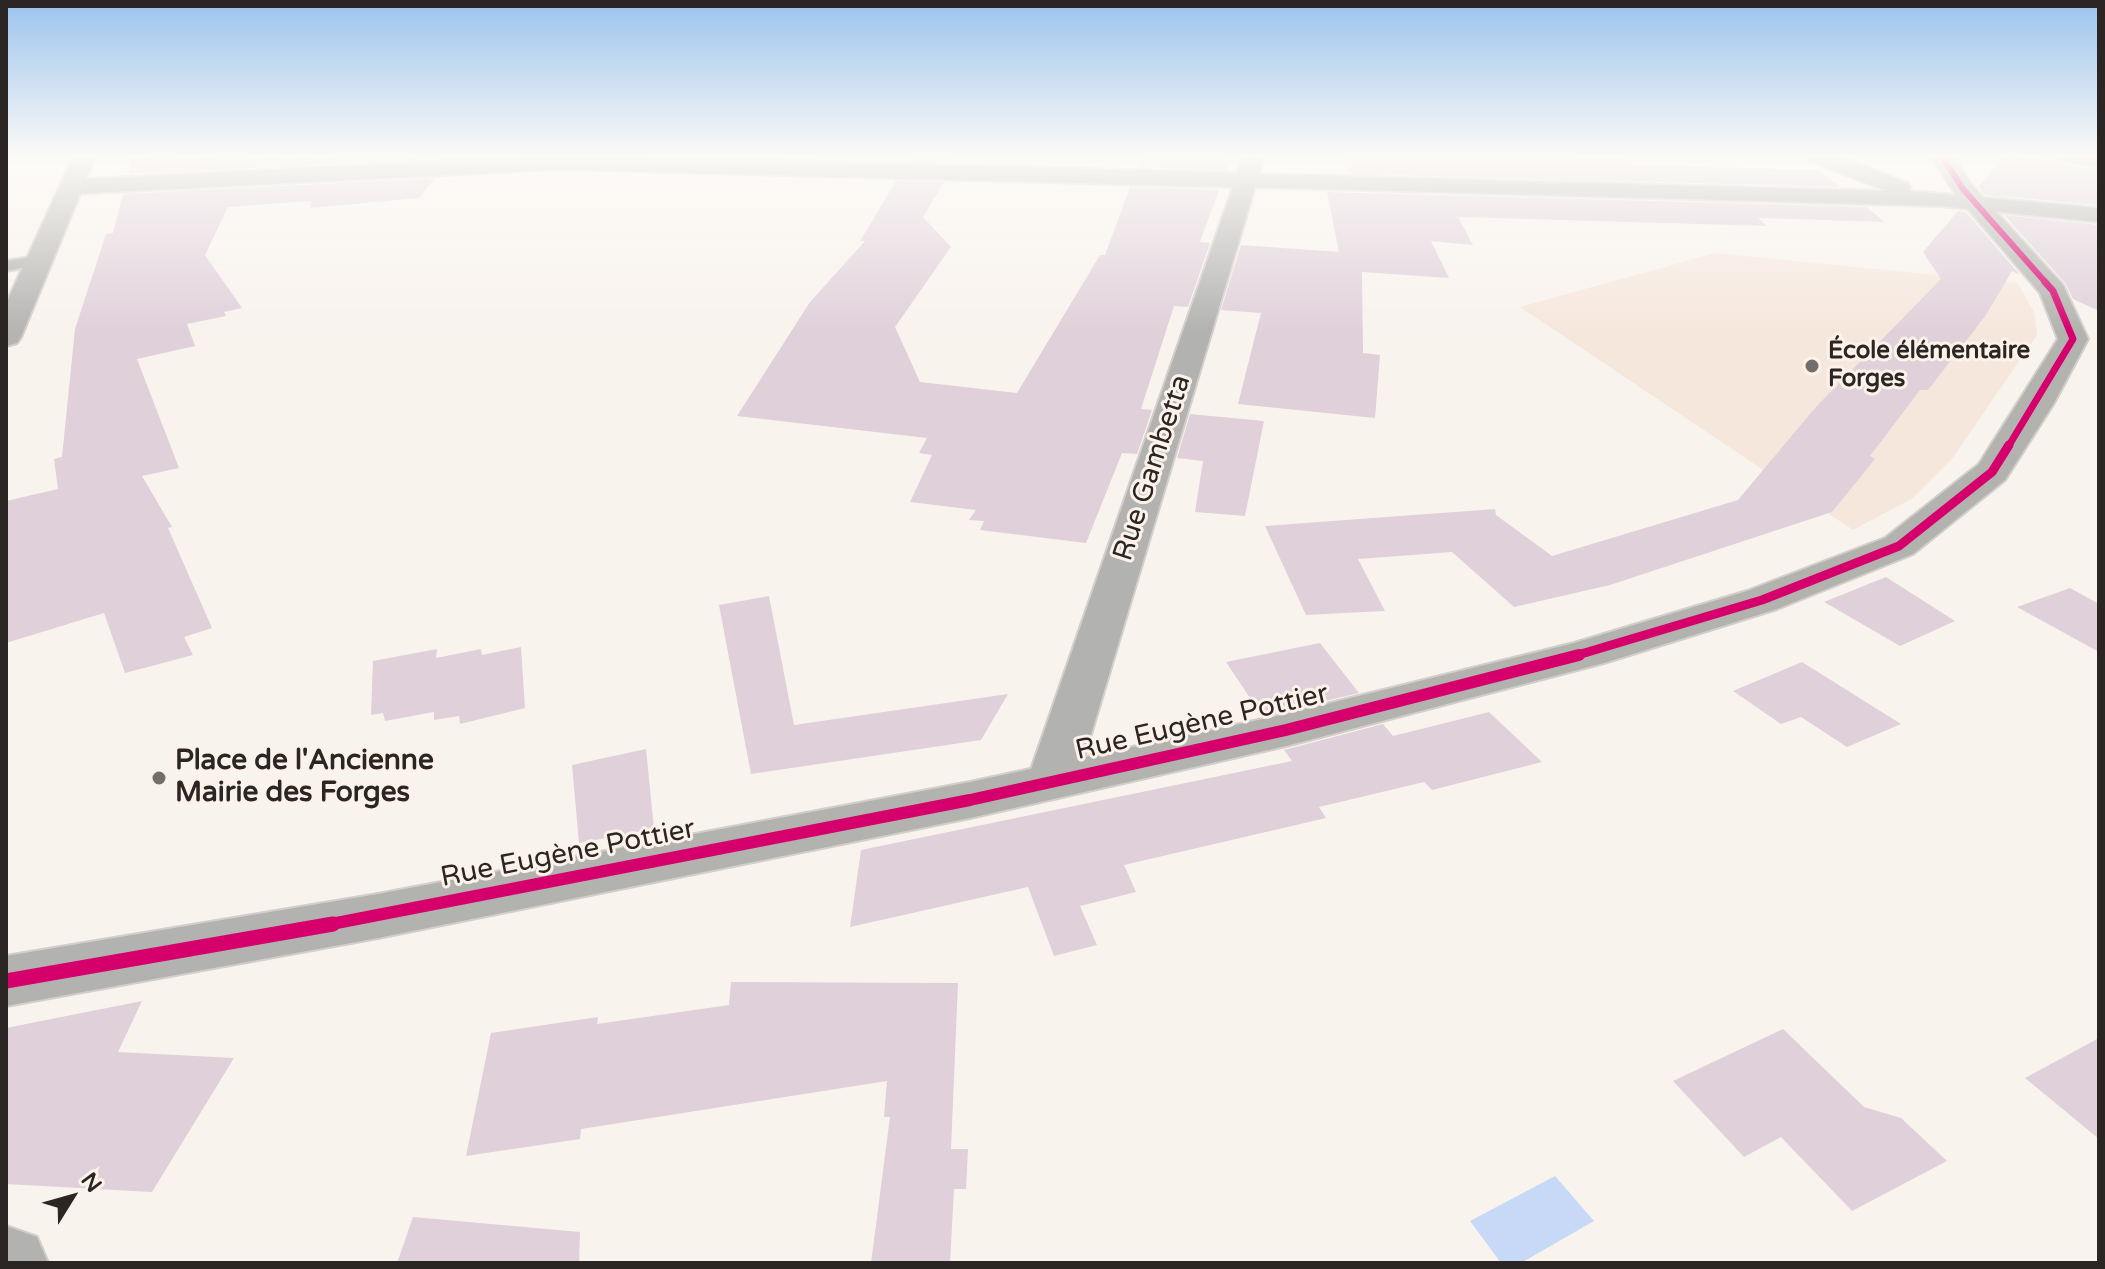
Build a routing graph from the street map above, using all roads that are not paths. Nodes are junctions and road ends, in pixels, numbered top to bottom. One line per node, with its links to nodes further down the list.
1 (59, 214): 4 (main road)
2 (1235, 214): 7 (street, Rue Gambetta)
3 (1986, 214): 7 (street, Rue Eugène Pottier)
4 (38, 261): 5 (lane); 6 (main road)
5 (6, 266)
6 (6, 337)
7 (1052, 781): 8 (street, Rue Eugène Pottier)
8 (6, 981)

